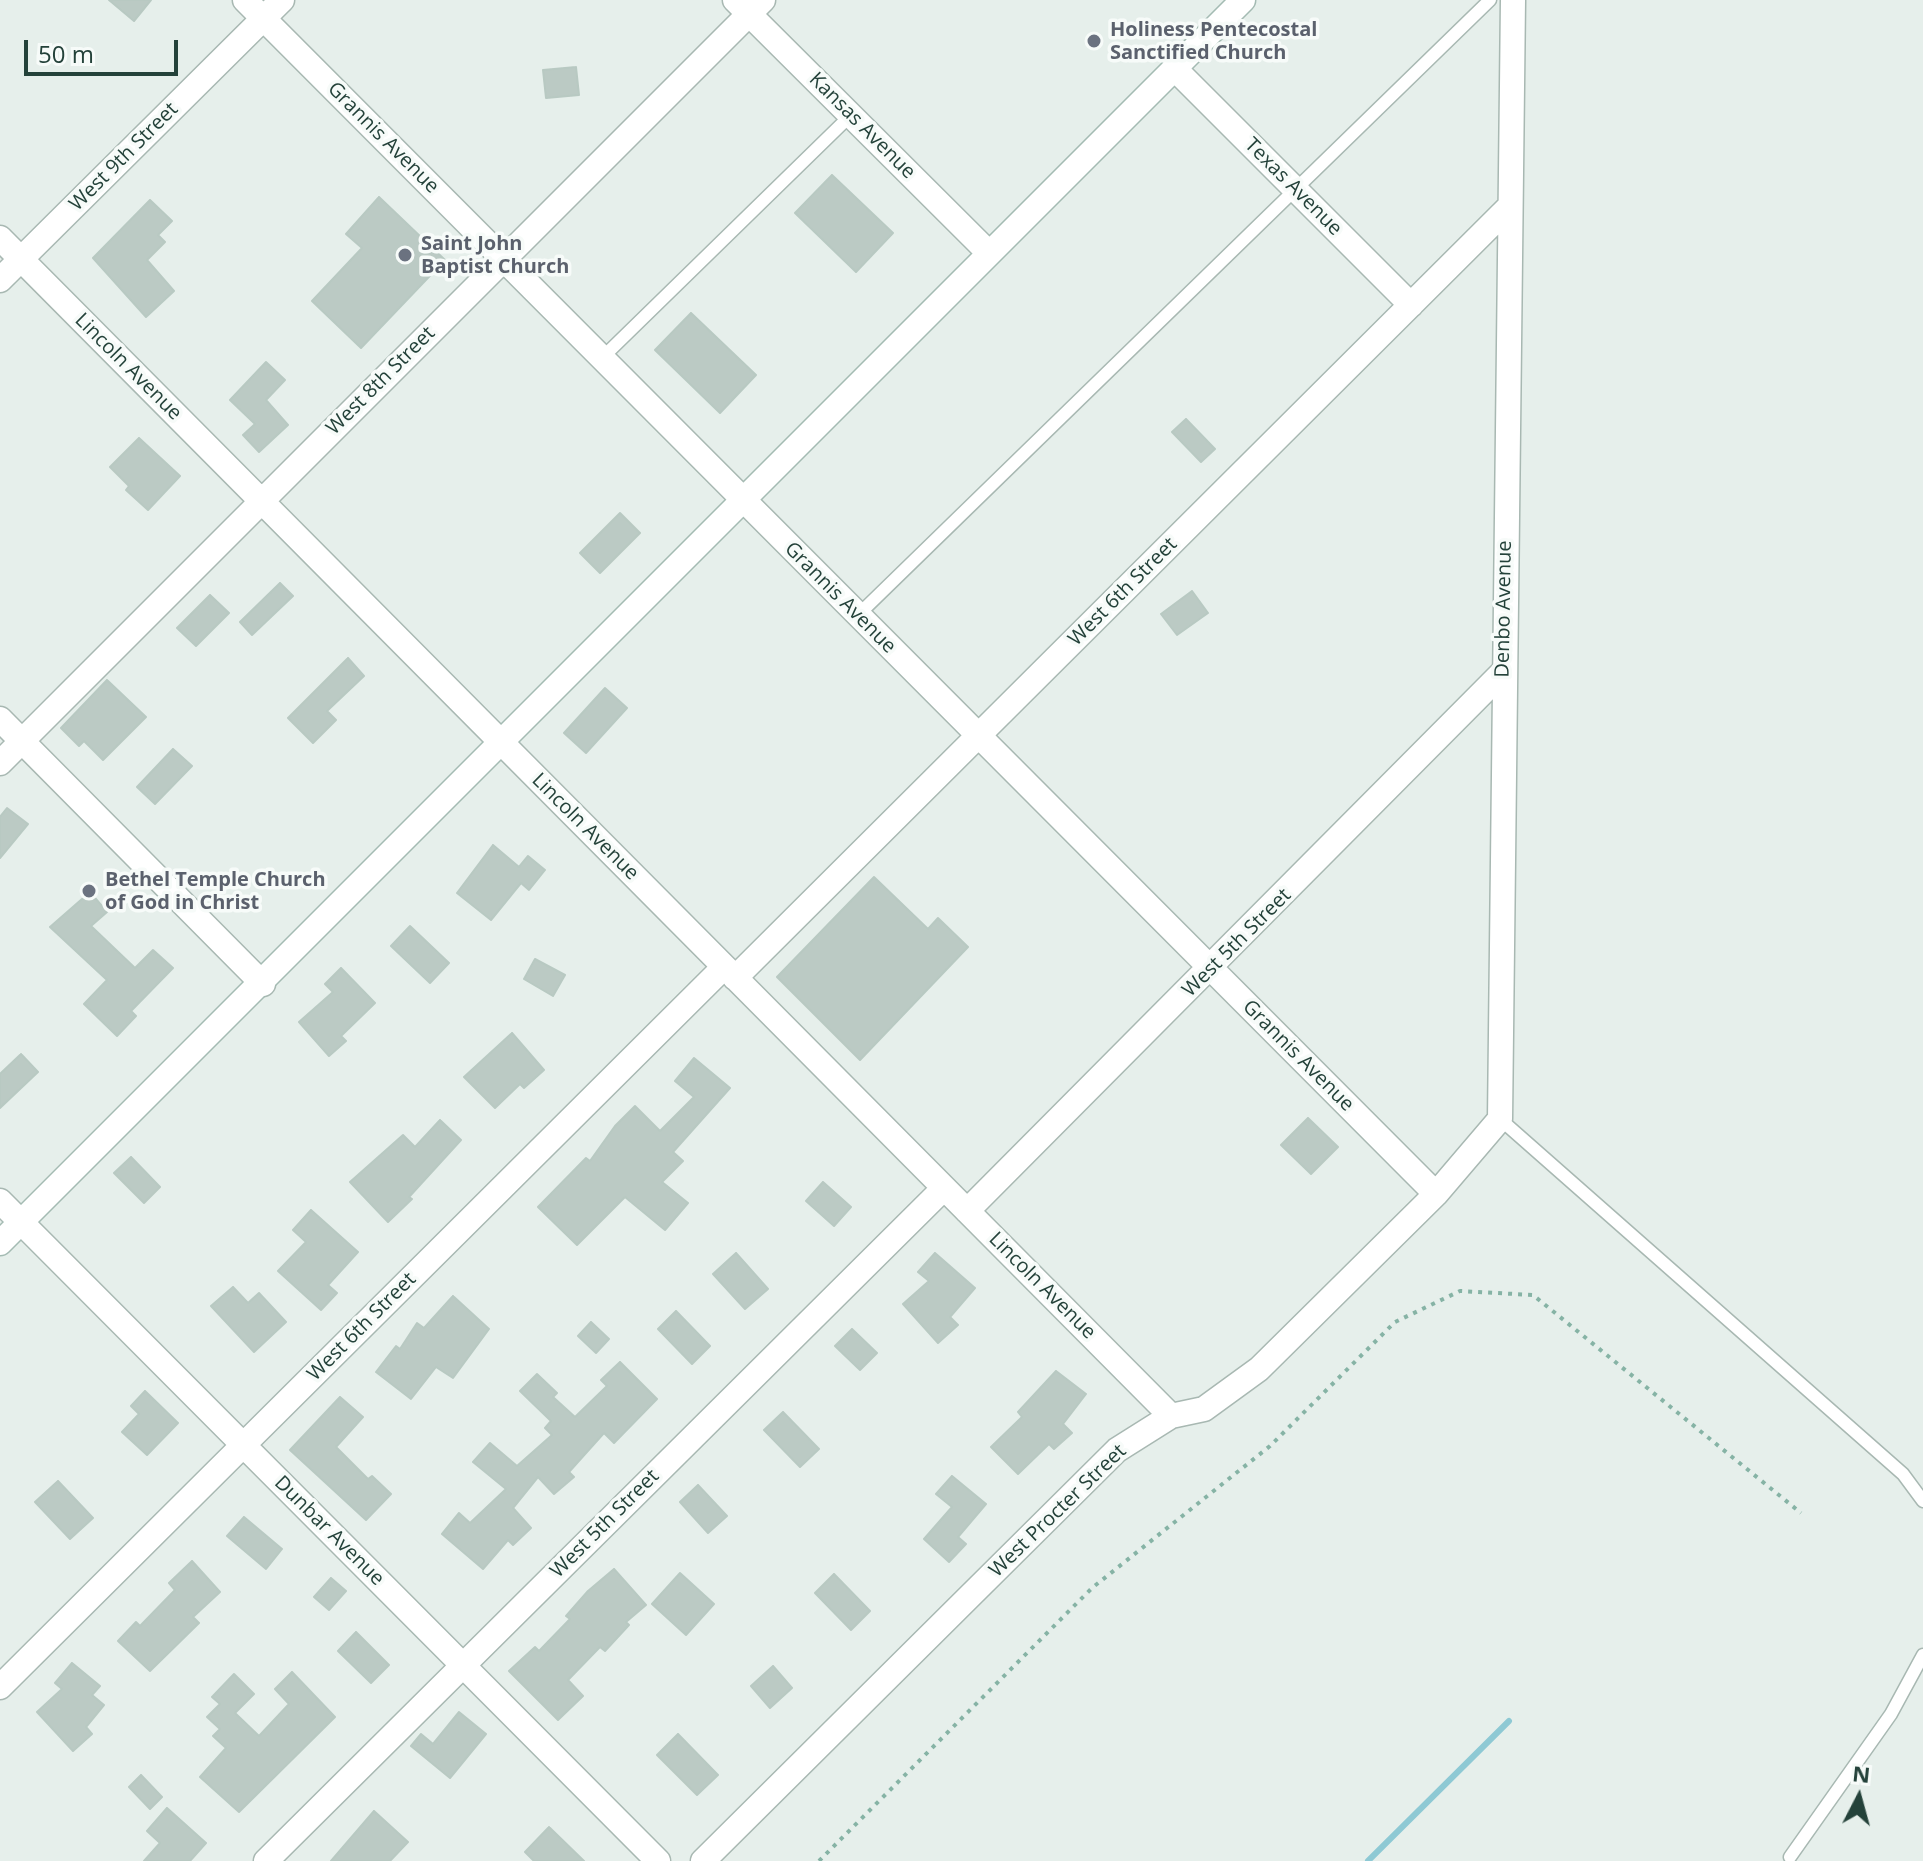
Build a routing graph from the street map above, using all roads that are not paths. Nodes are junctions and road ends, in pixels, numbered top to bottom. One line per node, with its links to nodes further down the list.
1 (245, 0): 7 (street, Grannis Avenue)
2 (282, 0): 7 (street, West 9th Street)
3 (1490, 0): 10 (lane)
4 (1513, 0): 11 (street, Denbo Avenue)
5 (1235, 3): 8 (street)
6 (749, 5): 9 (street, Kansas Avenue); 15 (street, West 8th Street)
7 (264, 18): 14 (street, West 9th Street); 15 (street, Grannis Avenue)
8 (1174, 68): 10 (street, Texas Avenue); 13 (street)
9 (851, 115): 13 (street, Kansas Avenue); 18 (lane)
10 (1295, 189): 17 (street, Texas Avenue); 21 (lane)
11 (1510, 206): 17 (street, West 6th Street); 22 (street, Denbo Avenue)
12 (0, 238): 14 (street, Lincoln Avenue)
13 (989, 253): 19 (street)
14 (21, 259): 16 (street, West 9th Street); 20 (street, Lincoln Avenue)
15 (503, 259): 18 (street, Grannis Avenue); 20 (street, West 8th Street)
16 (0, 280)
17 (1411, 305): 24 (street, West 6th Street)
18 (602, 358): 19 (street, Grannis Avenue)
19 (741, 499): 21 (street, Grannis Avenue); 26 (street)
20 (260, 501): 25 (street, West 8th Street); 26 (street, Lincoln Avenue)
21 (857, 616): 24 (street, Grannis Avenue)
22 (1503, 672): 28 (street, West 5th Street); 31 (street, Denbo Avenue)
23 (0, 719): 25 (street)
24 (978, 735): 28 (street, Grannis Avenue); 29 (street, West 6th Street)
25 (22, 741): 27 (street, West 8th Street); 30 (street)
26 (502, 743): 29 (street, Lincoln Avenue); 30 (street)
27 (0, 763)
28 (1211, 969): 33 (street, Grannis Avenue); 35 (street, West 5th Street)
29 (730, 972): 32 (street, Lincoln Avenue); 39 (street, West 6th Street)
30 (263, 984): 36 (street)
31 (1500, 1119): 33 (street); 40 (lane)
32 (944, 1188): 35 (street, Lincoln Avenue); 42 (street, West 5th Street)
33 (1436, 1194): 38 (street, West Procter Street)
34 (0, 1201): 36 (street, Dunbar Avenue)
35 (967, 1211): 38 (street, Lincoln Avenue)
36 (21, 1222): 37 (street); 39 (street, Dunbar Avenue)
37 (0, 1243)
38 (1171, 1416): 47 (street, West Procter Street)
39 (244, 1445): 42 (street, Dunbar Avenue); 43 (street, West 6th Street)
40 (1923, 1501)
41 (1923, 1655): 44 (lane)
42 (463, 1665): 45 (street, West 5th Street); 46 (street, Dunbar Avenue)
43 (0, 1687)
44 (1790, 1857)
45 (266, 1861)
46 (658, 1861)
47 (703, 1861)

